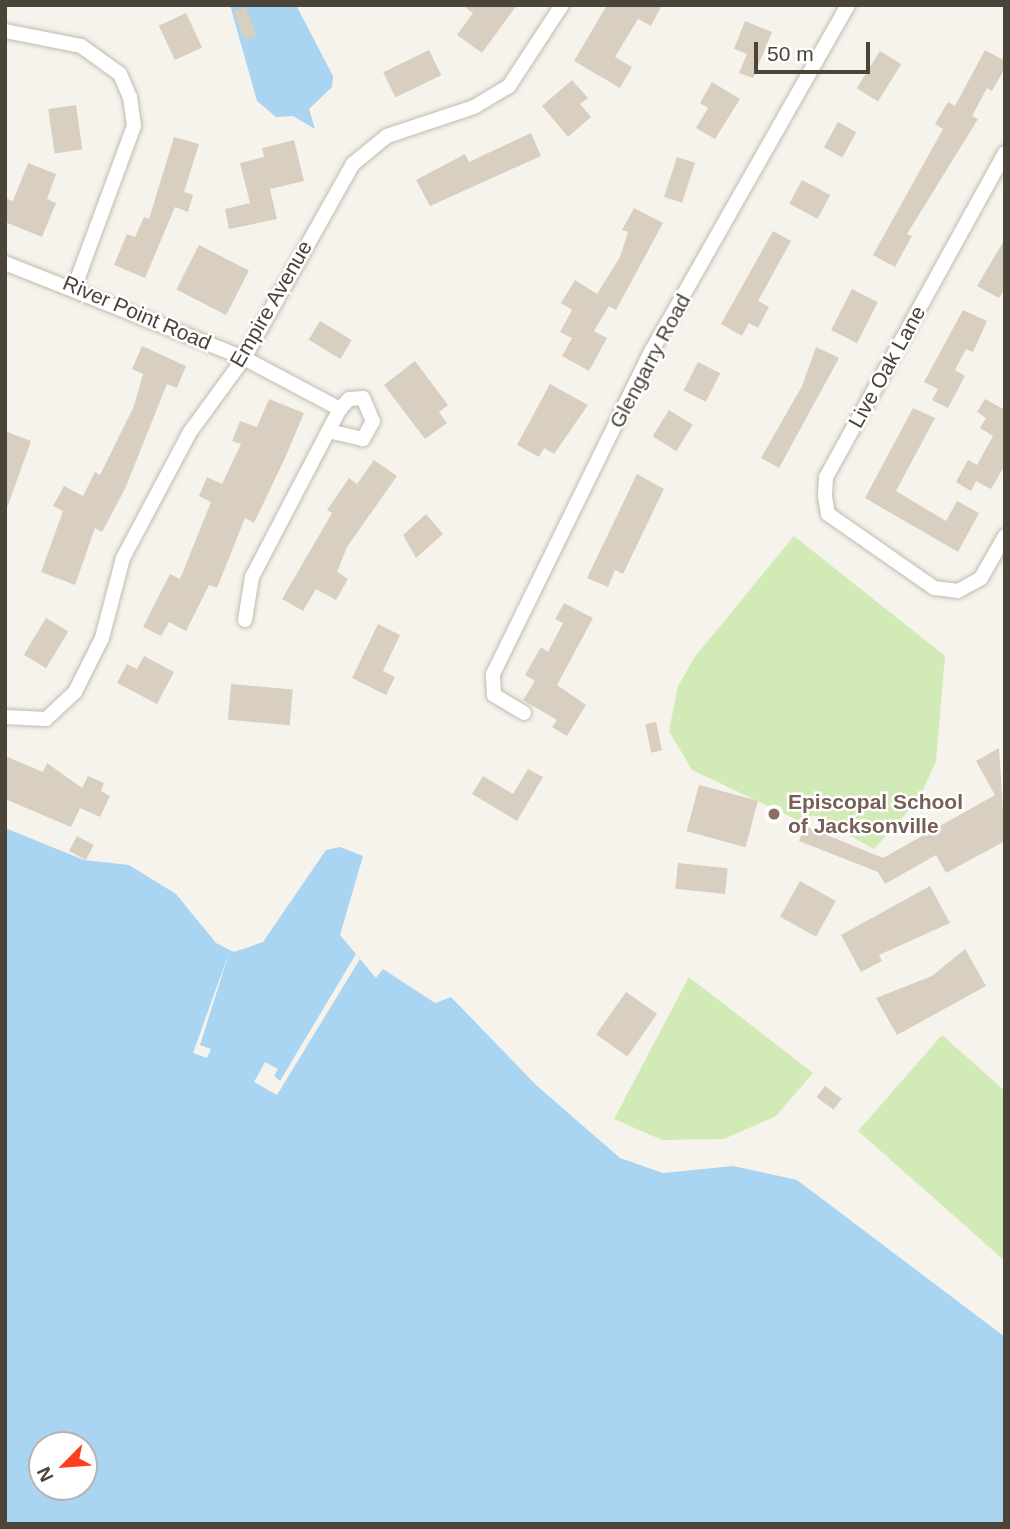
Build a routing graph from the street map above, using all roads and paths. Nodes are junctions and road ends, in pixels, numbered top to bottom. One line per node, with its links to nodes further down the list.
1 (562, 5): 7 (street, Empire Avenue)
2 (848, 5): 12 (street, Glengarry Road)
3 (5, 30): 6 (street)
4 (1005, 153): 10 (street, Live Oak Lane)
5 (5, 263): 6 (street, River Point Road)
6 (75, 288): 7 (street, River Point Road)
7 (244, 358): 8 (street, River Point Road); 13 (street, Empire Avenue)
8 (340, 409): 9 (street); 9 (street)
9 (328, 431): 11 (street)
10 (1005, 536)
11 (245, 620)
12 (524, 713)
13 (5, 717)

